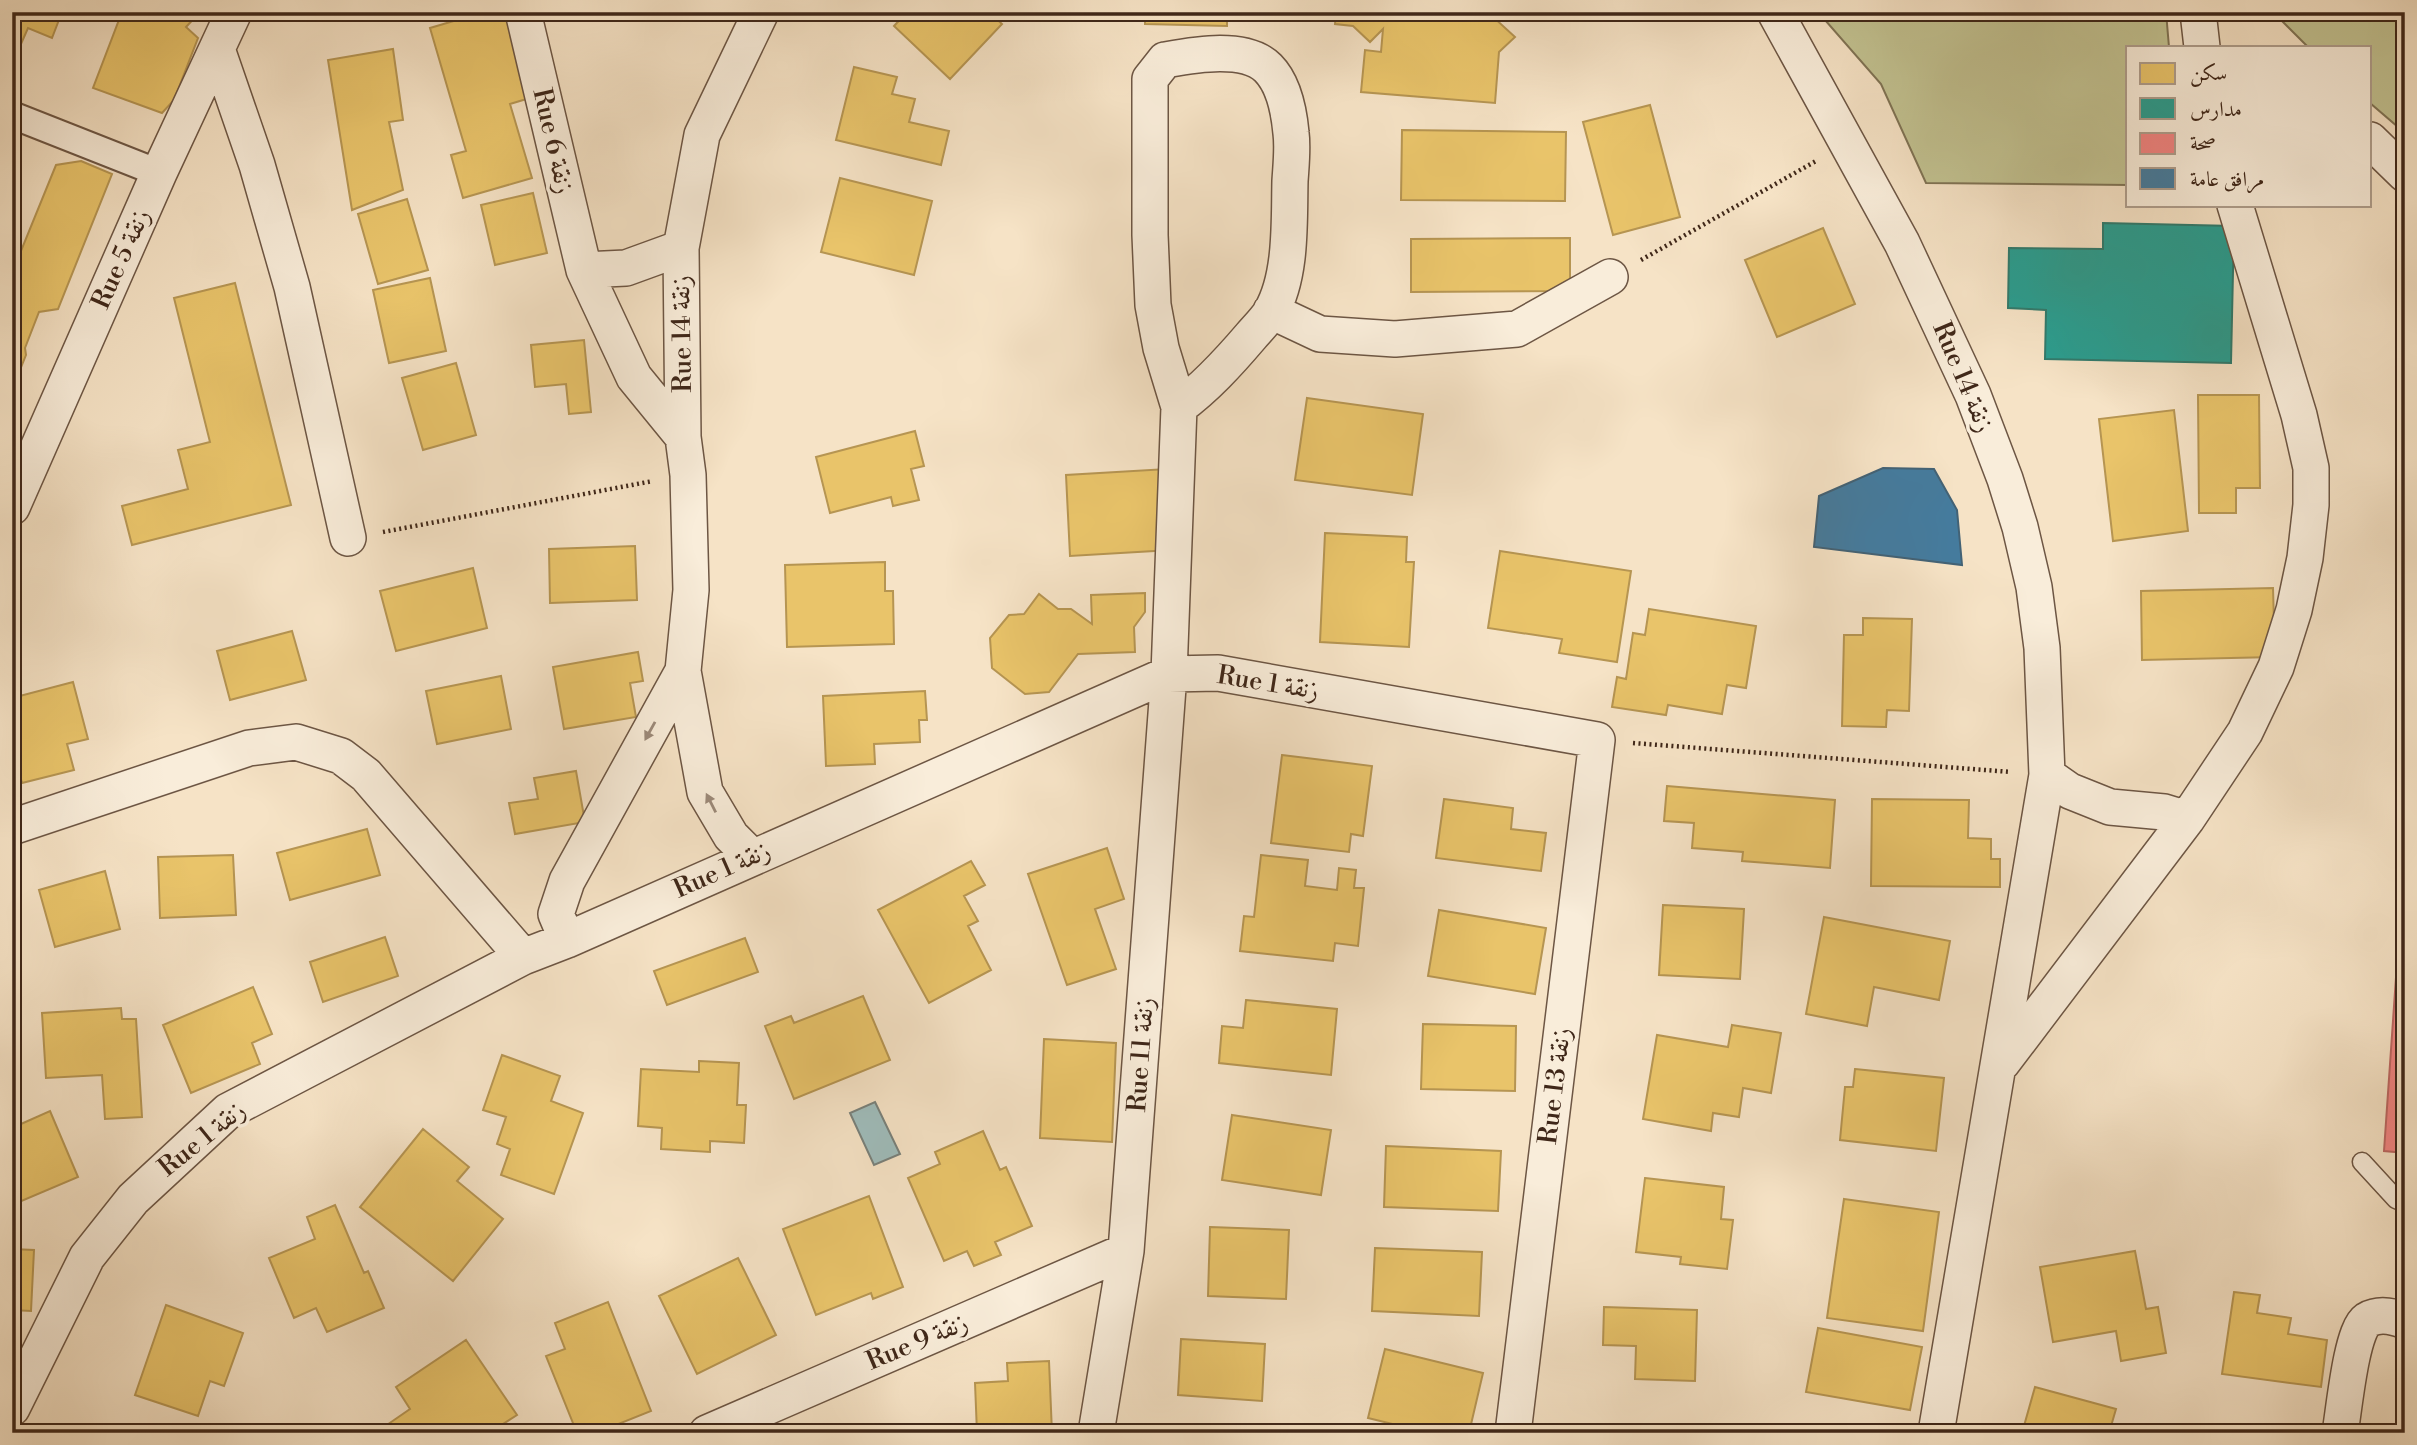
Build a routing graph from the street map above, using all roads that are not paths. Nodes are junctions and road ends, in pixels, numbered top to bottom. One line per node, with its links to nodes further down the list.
1 (234, 12): 7 (street, Rue 5 زنقة)
2 (523, 12): 14 (street, Rue 6 زنقة)
3 (761, 12): 13 (street, Rue 14 زنقة)
4 (1775, 12): 24 (street, Rue 14 زنقة)
5 (2198, 12): 6 (street)
6 (2202, 46)
7 (217, 49): 10 (street, Rue 5 زنقة); 20 (street)
8 (12, 116): 10 (street)
9 (2372, 142): 11 (street)
10 (159, 173): 19 (street, Rue 5 زنقة)
11 (2405, 174)
12 (2235, 206): 25 (street)
13 (681, 248): 14 (street); 18 (street, Rue 14 زنقة)
14 (584, 271): 18 (street, Rue 6 زنقة)
15 (1610, 277): 16 (street)
16 (1271, 312): 17 (street); 17 (street, Rue 11 زنقة)
17 (1178, 407): 22 (street, Rue 11 زنقة)
18 (683, 438): 21 (street, Rue 14 زنقة)
19 (12, 508)
20 (348, 538)
21 (683, 671): 27 (street, Rue 14 زنقة, one-way to 21); 28 (street, Rue 14 زنقة, one-way to 28)
22 (1169, 674): 23 (street, Rue 1 زنقة); 27 (street, Rue 1 زنقة); 33 (street, Rue 11 زنقة)
23 (1597, 740): 38 (street, Rue 13 زنقة)
24 (2048, 775): 25 (street); 30 (street, Rue 14 زنقة)
25 (2188, 819): 30 (street)
26 (12, 827): 29 (street)
27 (752, 857): 28 (street, Rue 1 زنقة)
28 (568, 940): 29 (street, Rue 1 زنقة)
29 (523, 957): 35 (street, Rue 1 زنقة)
30 (2000, 1066): 39 (street, Rue 14 زنقة)
31 (2362, 1162): 32 (lane)
32 (2405, 1203)
33 (1126, 1251): 36 (street, Rue 9 زنقة); 37 (street, Rue 11 زنقة)
34 (2405, 1321): 40 (street)
35 (12, 1408)
36 (707, 1433)
37 (1096, 1433)
38 (1513, 1433)
39 (1936, 1433)
40 (2340, 1433)

